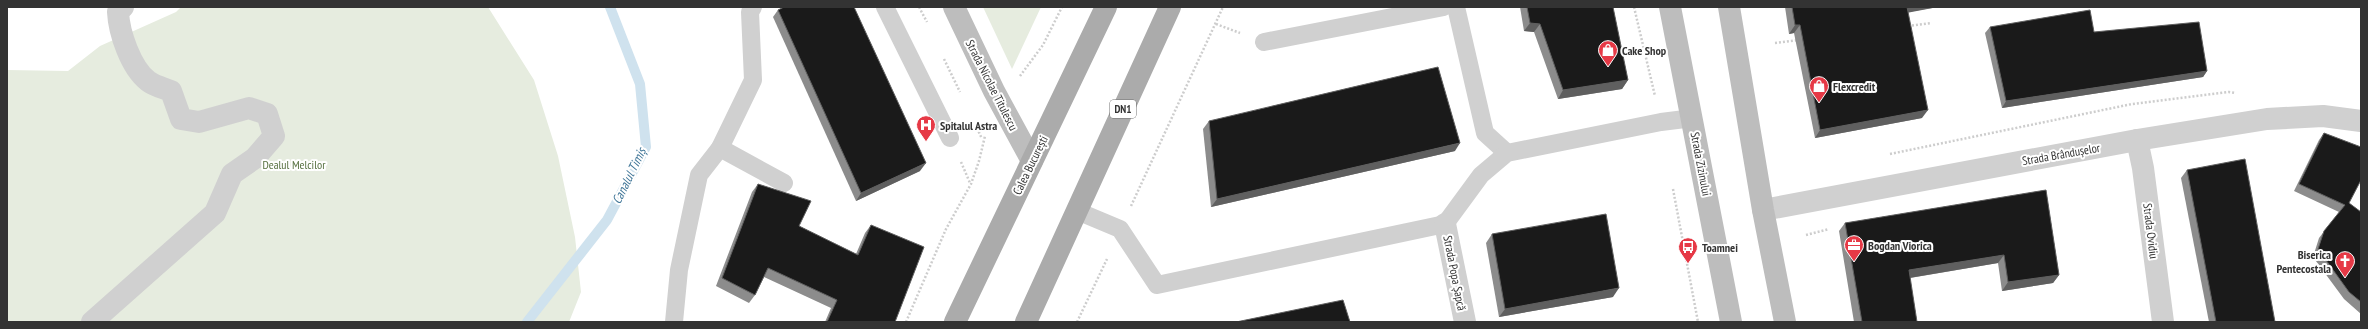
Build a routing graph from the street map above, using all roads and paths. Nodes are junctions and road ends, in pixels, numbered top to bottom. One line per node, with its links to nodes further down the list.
1 (123, 7): 40 (street)
2 (754, 7): 31 (lane)
3 (885, 7): 28 (lane)
4 (920, 7): 17 (path)
5 (954, 7): 23 (main road, Strada Nicolae Titulescu)
6 (1062, 7): 23 (path)
7 (1106, 7): 33 (main road, Calea București)
8 (1170, 7): 37 (main road, DN1)
9 (1223, 7): 39 (path)
10 (1444, 7): 19 (lane)
11 (1456, 7): 32 (lane)
12 (1634, 7): 26 (path)
13 (1670, 7): 24 (main road, Strada Zizinului)
14 (1729, 7): 36 (main road)
15 (1931, 23): 16 (path)
16 (1900, 27)
17 (929, 28)
18 (1806, 39): 20 (path)
19 (1264, 42)
20 (1775, 43)
21 (943, 56): 22 (path)
22 (963, 98)
23 (1002, 106): 29 (path); 33 (main road, Strada Nicolae Titulescu)
24 (1693, 118): 26 (lane); 48 (main road, Strada Zizinului)
25 (2361, 121): 30 (street, Strada Brândușelor)
26 (1662, 122): 32 (lane)
27 (976, 126): 29 (path)
28 (950, 138)
29 (982, 140): 42 (path)
30 (2137, 140): 36 (street, Strada Brândușelor); 50 (street, Strada Ovidiu)
31 (720, 148): 35 (lane); 41 (lane)
32 (1507, 153): 38 (lane)
33 (1032, 161): 43 (main road, Calea București)
34 (1672, 181): 47 (path)
35 (784, 183)
36 (1763, 210): 49 (main road)
37 (1077, 211): 39 (lane); 44 (main road, DN1)
38 (1445, 224): 39 (lane); 46 (street, Strada Popa Șapcă)
39 (1120, 229): 45 (path)
40 (92, 322)
41 (674, 322)
42 (906, 322)
43 (955, 322)
44 (1026, 322)
45 (1077, 322)
46 (1464, 322)
47 (1698, 322)
48 (1731, 322)
49 (1785, 322)
50 (2163, 322)

